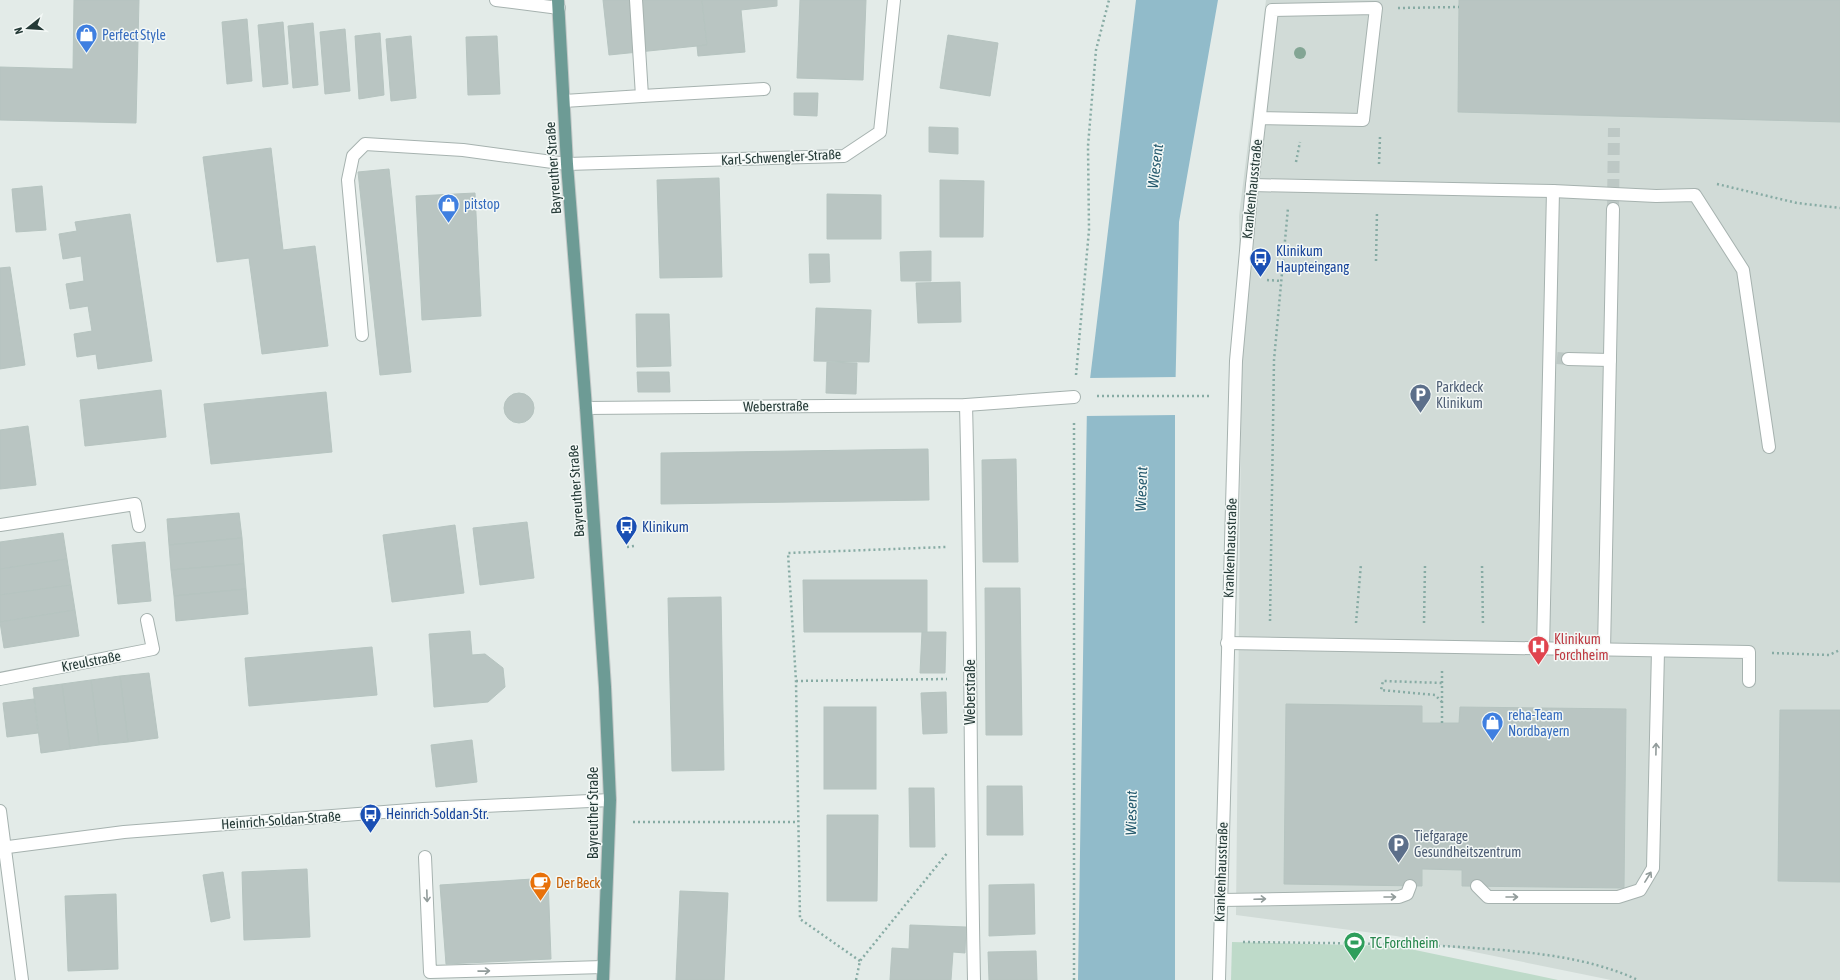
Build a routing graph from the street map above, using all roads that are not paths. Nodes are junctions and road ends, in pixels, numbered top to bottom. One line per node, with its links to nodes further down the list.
1 (496, 0): 4 (street)
2 (636, 0): 7 (street)
3 (894, 0): 10 (street, Karl-Schwengler-Straße)
4 (558, 4): 8 (main road, Bayreuther Straße)
5 (1272, 5): 9 (street, Krankenhausstraße); 9 (street, Krankenhausstraße)
6 (764, 89): 7 (street)
7 (642, 96): 8 (street)
8 (564, 101): 10 (main road, Bayreuther Straße)
9 (1260, 118): 11 (street, Krankenhausstraße)
10 (567, 164): 14 (street); 19 (main road, Bayreuther Straße)
11 (1252, 185): 12 (street); 24 (street, Krankenhausstraße)
12 (1553, 192): 20 (street); 25 (street)
13 (1613, 209): 16 (street)
14 (362, 335)
15 (1568, 359): 16 (street)
16 (1610, 360): 26 (street)
17 (1074, 397): 18 (street, Weberstraße)
18 (966, 405): 19 (street, Weberstraße); 40 (street, Weberstraße)
19 (586, 408): 30 (main road, Bayreuther Straße)
20 (1769, 447)
21 (0, 525): 22 (street)
22 (139, 526)
23 (147, 620): 28 (street, Kreulstraße)
24 (1227, 643): 25 (street); 36 (street, Krankenhausstraße)
25 (1543, 649): 26 (street)
26 (1604, 650): 27 (street)
27 (1658, 651): 29 (street); 35 (street, one-way to 27)
28 (0, 678)
29 (1749, 681)
30 (610, 800): 32 (street, Heinrich-Soldan-Straße); 37 (main road, Bayreuther Straße)
31 (0, 811): 32 (street)
32 (3, 848): 38 (street)
33 (425, 857): 37 (street, one-way to 37)
34 (1410, 886): 36 (street, one-way to 34)
35 (1477, 886)
36 (1221, 900): 41 (street, Krankenhausstraße)
37 (603, 967): 39 (main road, Bayreuther Straße)
38 (22, 980)
39 (603, 980)
40 (974, 980)
41 (1219, 980)

